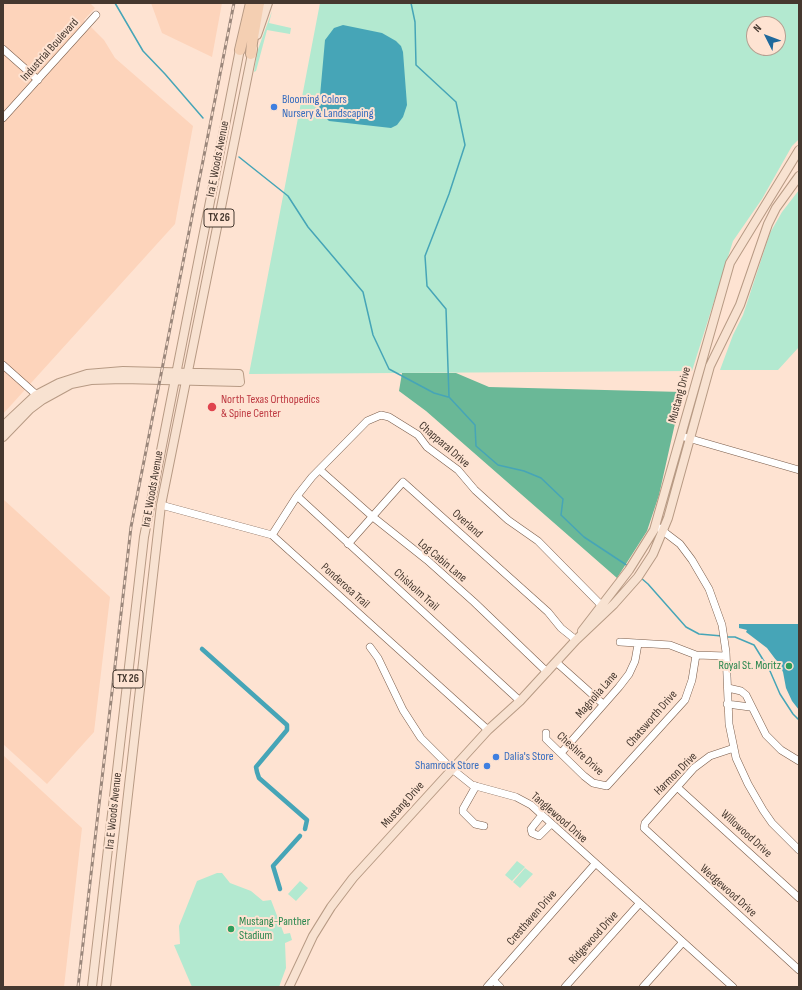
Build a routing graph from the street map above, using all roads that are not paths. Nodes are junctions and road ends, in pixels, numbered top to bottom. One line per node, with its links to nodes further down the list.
1 (247, 3): 7 (main road, Ira E Woods Avenue / TX 26)
2 (251, 3): 7 (highway)
3 (259, 3): 8 (highway, TX 26)
4 (268, 3): 8 (main road, Ira E Woods Avenue)
5 (96, 15): 9 (street, Industrial Boulevard)
6 (3, 49): 9 (street)
7 (240, 50): 13 (main road, Ira E Woods Avenue / TX 26)
8 (251, 54): 14 (main road, Ira E Woods Avenue / TX 26)
9 (38, 80): 10 (street, Industrial Boulevard)
10 (3, 118)
11 (799, 150): 21 (main road, Mustang Drive)
12 (799, 176): 23 (main road, Mustang Drive)
13 (207, 211): 14 (main road); 17 (main road, Ira E Woods Avenue / TX 26)
14 (218, 221): 16 (main road, Ira E Woods Avenue / TX 26)
15 (3, 365): 19 (street)
16 (188, 373): 17 (main road); 18 (main road, Ira E Woods Avenue / TX 26); 18 (main road)
17 (175, 377): 18 (main road); 19 (main road); 33 (main road, Ira E Woods Avenue / TX 26)
18 (186, 382): 27 (main road, Ira E Woods Avenue / TX 26)
19 (39, 397): 20 (main road); 22 (main road)
20 (3, 426)
21 (681, 436): 23 (street); 29 (main road, Mustang Drive)
22 (3, 437)
23 (690, 439): 25 (street); 30 (main road, Mustang Drive)
24 (320, 470): 26 (street, Chapparal Drive); 28 (street, Log Cabin Lane); 35 (street, Chapparal Drive)
25 (799, 470)
26 (297, 496): 31 (street, Chapparal Drive); 32 (street, Chisholm Trail)
27 (161, 505): 31 (street, Ponderosa Trail); 34 (main road, Ira E Woods Avenue / TX 26)
28 (373, 517): 32 (street, Overland); 36 (street, Overland); 43 (street, Log Cabin Lane)
29 (655, 525): 30 (street); 35 (main road, Mustang Drive)
30 (664, 531): 35 (main road, Mustang Drive); 41 (street)
31 (272, 535): 49 (street, Ponderosa Trail)
32 (348, 544): 45 (street, Chisholm Trail)
33 (137, 603): 34 (main road); 70 (main road, Ira E Woods Avenue / TX 26)
34 (149, 604): 71 (main road, Ira E Woods Avenue / TX 26)
35 (604, 608): 36 (main road, Mustang Drive)
36 (576, 640): 42 (main road, Mustang Drive)
37 (620, 642): 38 (street)
38 (638, 644): 40 (street); 46 (street, Magnolia Lane)
39 (370, 647): 54 (street, Tanglewood Drive)
40 (696, 655): 41 (street); 56 (street, Chatsworth Drive)
41 (726, 656): 44 (street)
42 (556, 662): 43 (main road, Mustang Drive); 46 (street)
43 (547, 672): 45 (main road, Mustang Drive)
44 (728, 688): 47 (street); 48 (street)
45 (520, 701): 49 (main road, Mustang Drive)
46 (603, 704): 52 (street, Magnolia Lane)
47 (727, 704): 48 (street); 51 (street)
48 (750, 707): 53 (street)
49 (488, 730): 54 (main road, Mustang Drive)
50 (546, 733): 52 (street, Cheshire Drive)
51 (734, 748): 57 (street, Harmon Drive); 62 (street)
52 (561, 753): 56 (street, Cheshire Drive)
53 (799, 761)
54 (452, 769): 55 (street, Tanglewood Drive); 72 (main road, Mustang Drive)
55 (476, 786): 58 (street, Tanglewood Drive); 60 (street)
56 (604, 786)
57 (677, 787): 61 (street, Harmon Drive); 64 (street, Willowood Drive)
58 (542, 815): 59 (street, Tanglewood Drive); 59 (street)
59 (551, 824): 63 (street, Tanglewood Drive)
60 (484, 826)
61 (644, 827): 67 (street, Wedgewood Drive)
62 (799, 850)
63 (595, 864): 65 (street, Tanglewood Drive); 68 (street, Cresthaven Drive)
64 (799, 898)
65 (639, 904): 66 (street, Tanglewood Drive); 75 (street, Ridgewood Drive)
66 (683, 942): 69 (street, Tanglewood Drive); 76 (street)
67 (799, 970)
68 (493, 980): 73 (street, Cresthaven Drive); 74 (street)
69 (724, 984): 77 (street, Tanglewood Drive)
70 (92, 987)
71 (106, 987)
72 (289, 987)
73 (486, 987)
74 (500, 987)
75 (565, 987)
76 (643, 987)
77 (733, 987)

